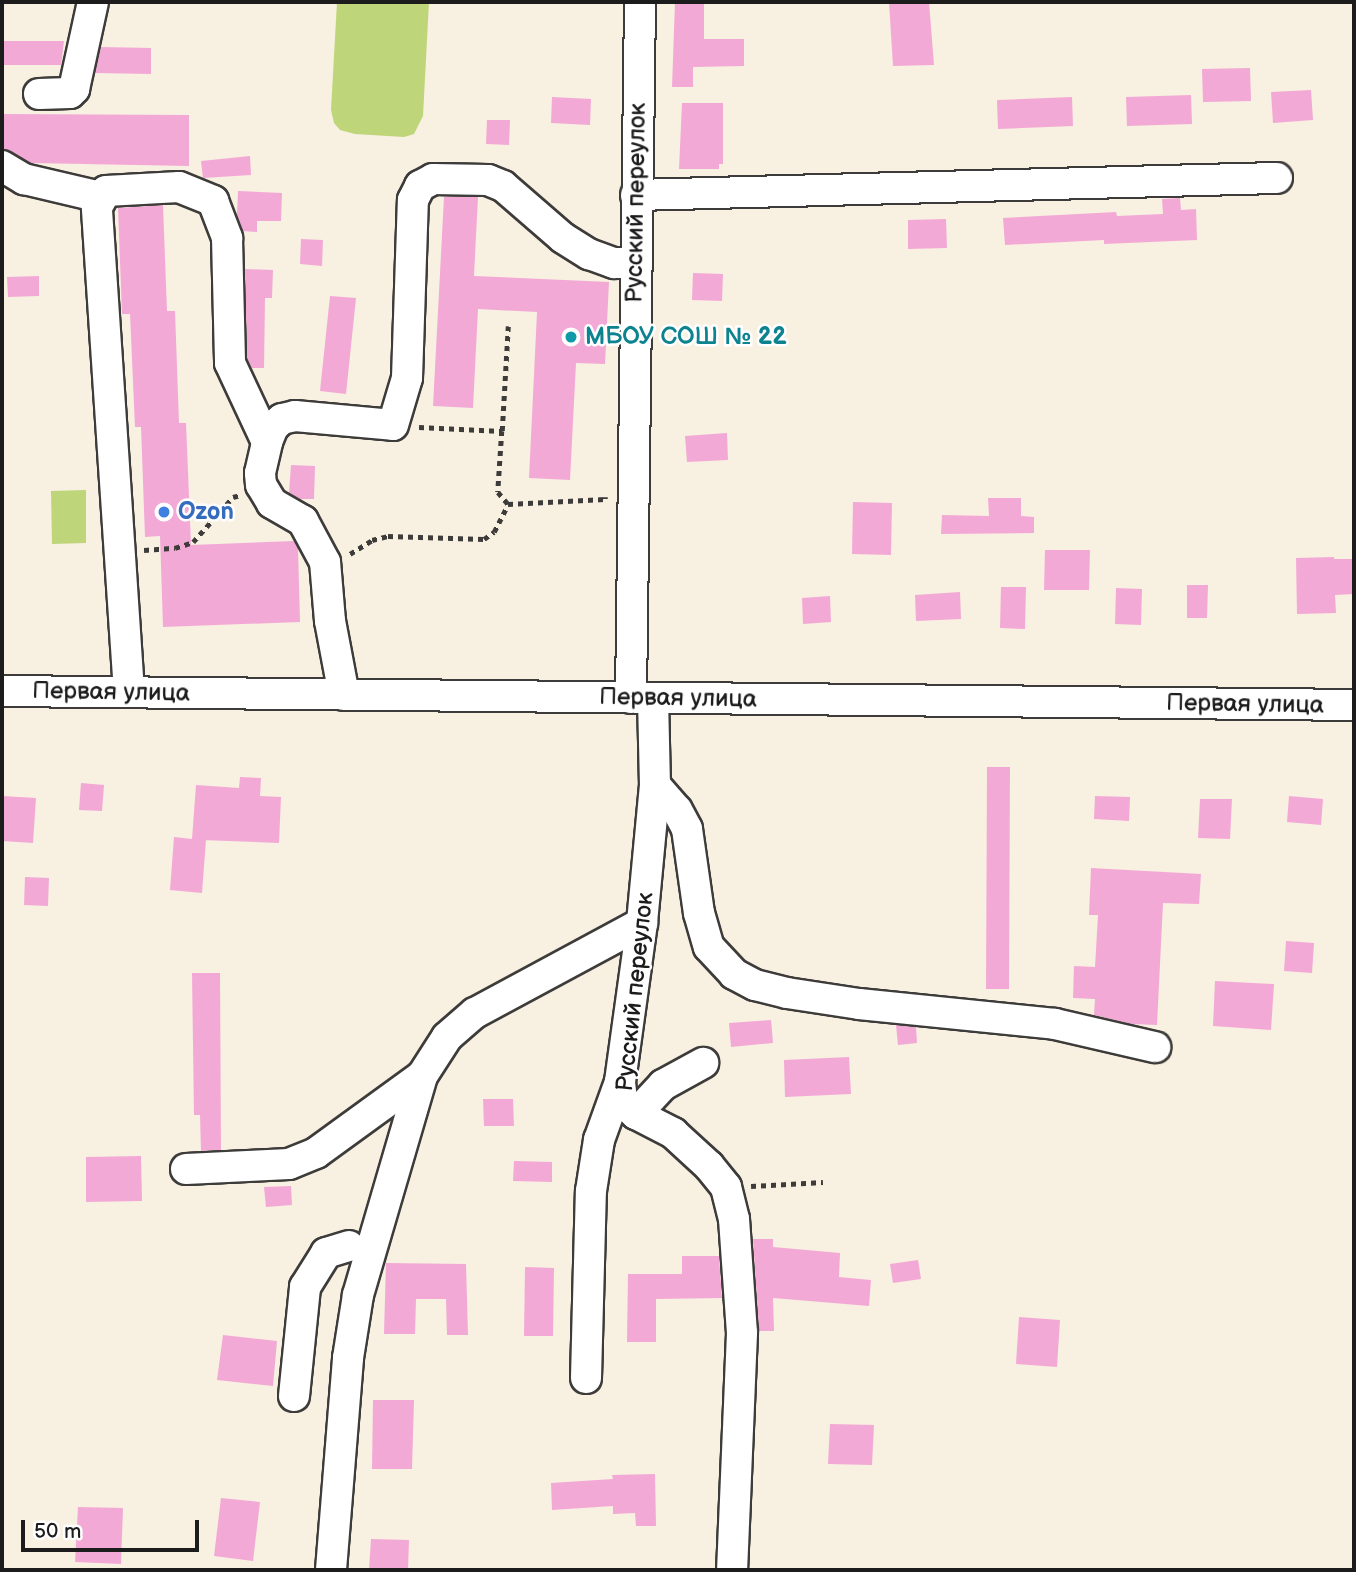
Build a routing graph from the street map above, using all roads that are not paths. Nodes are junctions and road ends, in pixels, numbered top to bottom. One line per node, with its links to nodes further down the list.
1 (93, 2): 3 (street)
2 (640, 2): 6 (street, Русский переулок)
3 (39, 94)
4 (2, 166): 7 (street)
5 (1277, 178): 6 (street)
6 (636, 195): 8 (street, Русский переулок)
7 (100, 197): 9 (street); 11 (street)
8 (635, 263): 9 (street); 13 (street, Русский переулок)
9 (267, 442): 12 (street)
10 (2, 691): 11 (street, Первая улица)
11 (129, 692): 12 (street, Первая улица)
12 (344, 695): 13 (street, Первая улица)
13 (642, 698): 14 (street, Первая улица); 15 (street, Русский переулок)
14 (1354, 705)
15 (655, 785): 16 (street, Русский переулок); 17 (street)
16 (642, 923): 19 (street); 20 (street, Русский переулок)
17 (1155, 1046)
18 (703, 1063): 21 (street)
19 (422, 1076): 22 (street); 26 (street)
20 (620, 1082): 21 (street, Русский переулок); 24 (street)
21 (635, 1114): 27 (street, Русский переулок)
22 (186, 1169)
23 (349, 1246): 25 (street)
24 (586, 1378)
25 (294, 1396)
26 (331, 1570)
27 (732, 1570)

